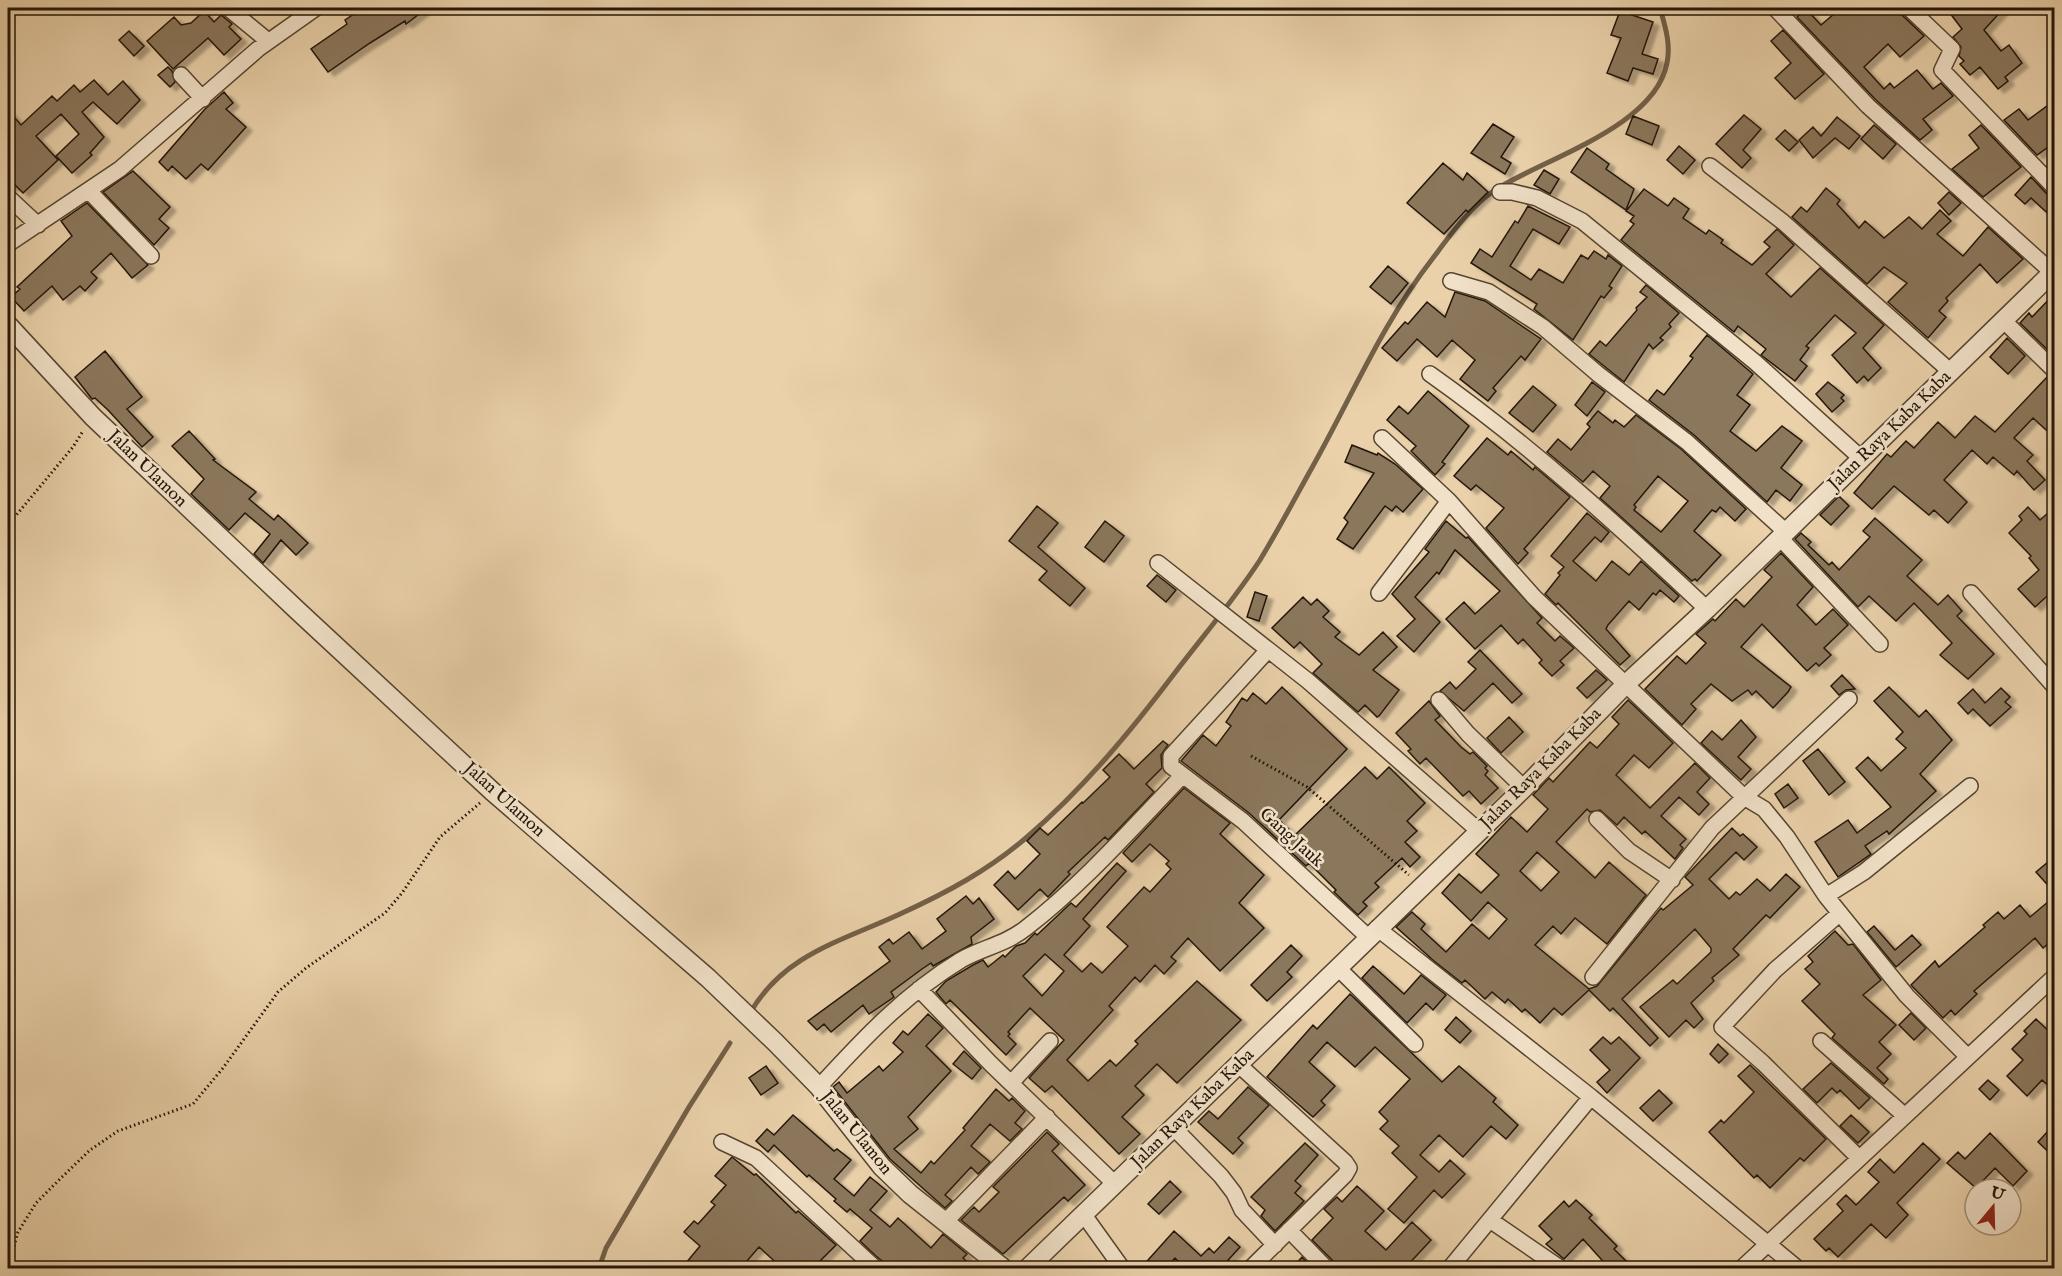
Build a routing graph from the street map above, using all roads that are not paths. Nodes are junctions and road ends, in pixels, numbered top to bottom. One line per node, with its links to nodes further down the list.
1 (228, 8): 5 (street)
2 (316, 8): 5 (street)
3 (1775, 8): 16 (street)
4 (1909, 8): 9 (street)
5 (268, 41): 7 (street)
6 (181, 75): 7 (street)
7 (203, 99): 10 (street)
8 (1710, 166): 21 (street)
9 (2055, 187)
10 (89, 191): 13 (street); 15 (street)
11 (1500, 192): 24 (street)
12 (8, 196): 13 (street)
13 (38, 225): 14 (street)
14 (8, 244)
15 (151, 256)
16 (2052, 278): 18 (street, Jalan Raya Kaba Kaba)
17 (1451, 281): 26 (street)
18 (2004, 321): 20 (street); 21 (street, Jalan Raya Kaba Kaba)
19 (8, 325): 57 (street, Jalan Ulamon)
20 (2055, 370)
21 (1951, 372): 24 (street, Jalan Raya Kaba Kaba)
22 (1430, 374): 30 (street)
23 (1382, 438): 25 (street)
24 (1862, 459): 26 (street, Jalan Raya Kaba Kaba)
25 (1449, 501): 28 (street); 33 (street)
26 (1783, 535): 30 (street, Jalan Raya Kaba Kaba); 31 (street)
27 (1158, 563): 32 (street)
28 (1378, 592)
29 (1971, 593): 34 (street)
30 (1707, 609): 33 (street, Jalan Raya Kaba Kaba)
31 (1880, 644)
32 (1262, 646): 37 (street); 42 (street)
33 (1627, 683): 39 (street, Jalan Raya Kaba Kaba); 40 (street)
34 (2055, 686)
35 (1849, 699): 40 (street)
36 (1439, 700): 39 (street)
37 (1182, 776): 46 (street, Gang Jauk); 50 (street)
38 (1970, 786): 44 (street)
39 (1524, 788): 42 (street, Jalan Raya Kaba Kaba)
40 (1744, 797): 43 (street); 44 (street)
41 (1597, 819): 43 (street)
42 (1479, 831): 46 (street, Jalan Raya Kaba Kaba)
43 (1672, 880): 48 (street)
44 (1826, 896): 45 (street)
45 (1840, 913): 54 (street); 63 (street)
46 (1373, 932): 47 (street, Jalan Raya Kaba Kaba); 58 (street, Gang Jauk)
47 (1338, 968): 53 (street); 55 (street, Jalan Raya Kaba Kaba)
48 (1593, 977)
49 (2055, 977): 54 (street)
50 (919, 989): 56 (street); 57 (street)
51 (1050, 1041): 56 (street)
52 (1821, 1041): 59 (street)
53 (1414, 1044)
54 (1968, 1057): 59 (street)
55 (1239, 1065): 61 (street, Jalan Raya Kaba Kaba); 68 (street)
56 (1012, 1082): 60 (street)
57 (819, 1087): 67 (street, Jalan Ulamon)
58 (1591, 1097): 66 (street); 70 (street, Gang Jauk)
59 (1905, 1116): 63 (street)
60 (1047, 1117): 64 (street); 67 (street)
61 (1174, 1128): 64 (street, Jalan Raya Kaba Kaba); 69 (street)
62 (722, 1142): 71 (street)
63 (1859, 1158): 70 (street)
64 (1115, 1184): 65 (street, Jalan Raya Kaba Kaba)
65 (1084, 1215): 73 (street, Jalan Raya Kaba Kaba); 74 (street)
66 (1490, 1220): 77 (street); 78 (street)
67 (945, 1222): 72 (street, Jalan Ulamon)
68 (1289, 1230): 69 (street); 76 (street)
69 (1275, 1245): 75 (street)
70 (1767, 1245): 79 (street); 80 (street, Gang Jauk)
71 (875, 1269)
72 (1003, 1269)
73 (1028, 1269)
74 (1122, 1269)
75 (1251, 1269)
76 (1326, 1269)
77 (1450, 1269)
78 (1560, 1269)
79 (1742, 1269)
80 (1797, 1269)

